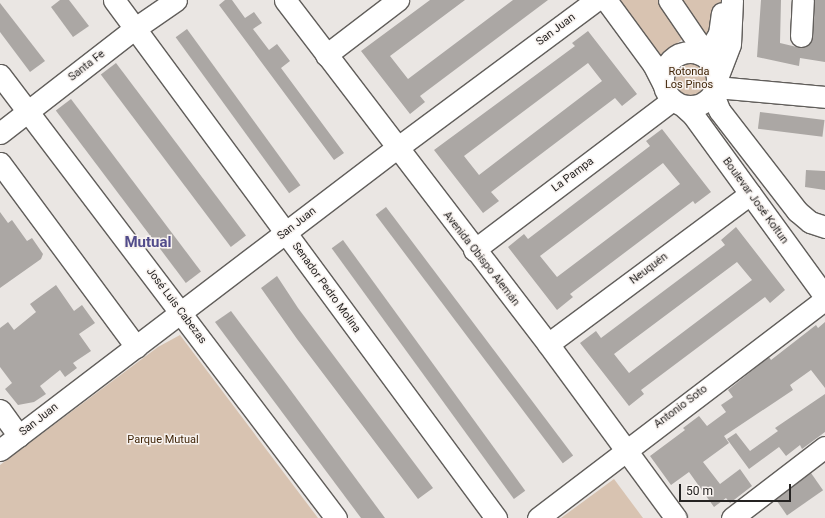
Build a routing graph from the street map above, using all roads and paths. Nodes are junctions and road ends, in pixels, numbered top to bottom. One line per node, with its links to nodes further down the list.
1 (114, 0): 11 (street, Senador Pedro Molina)
2 (176, 0): 11 (street, Santa Fe)
3 (285, 0): 13 (street, Avenida Obispo Alemán)
4 (398, 0): 13 (street)
5 (596, 0): 21 (street, San Juan)
6 (606, 0): 17 (street, Boulevar José Koltun)
7 (669, 0): 14 (street)
8 (723, 0): 14 (street)
9 (732, 0): 16 (street)
10 (803, 0): 12 (street)
11 (134, 28): 19 (street, Santa Fe); 25 (street, Senador Pedro Molina)
12 (801, 36)
13 (326, 55): 21 (street, Avenida Obispo Alemán)
14 (702, 55): 16 (street); 17 (street)
15 (0, 75): 19 (street, José Luis Cabezas)
16 (715, 86): 17 (street); 18 (street); 24 (street)
17 (673, 97): 23 (street, Boulevar José Koltun); 26 (street, La Pampa)
18 (825, 97)
19 (28, 112): 20 (street, Santa Fe); 28 (street, José Luis Cabezas)
20 (0, 133)
21 (397, 148): 25 (street, San Juan); 26 (street, Avenida Obispo Alemán)
22 (0, 163): 30 (street)
23 (750, 194): 27 (street, Boulevar José Koltun); 29 (street, Neuquén)
24 (825, 227)
25 (285, 233): 28 (street, San Juan); 37 (street, Senador Pedro Molina)
26 (474, 250): 29 (street, Avenida Obispo Alemán)
27 (825, 298): 34 (street, Antonio Soto)
28 (182, 313): 30 (street, San Juan); 36 (street, José Luis Cabezas)
29 (548, 344): 34 (street, Avenida Obispo Alemán)
30 (136, 347): 32 (street, San Juan)
31 (0, 410): 32 (street)
32 (19, 436): 35 (street, San Juan)
33 (825, 447): 40 (street)
34 (626, 449): 38 (street, Antonio Soto); 39 (street, Avenida Obispo Alemán)
35 (0, 450)
36 (336, 518)
37 (496, 518)
38 (538, 518)
39 (676, 518)
40 (732, 518)

